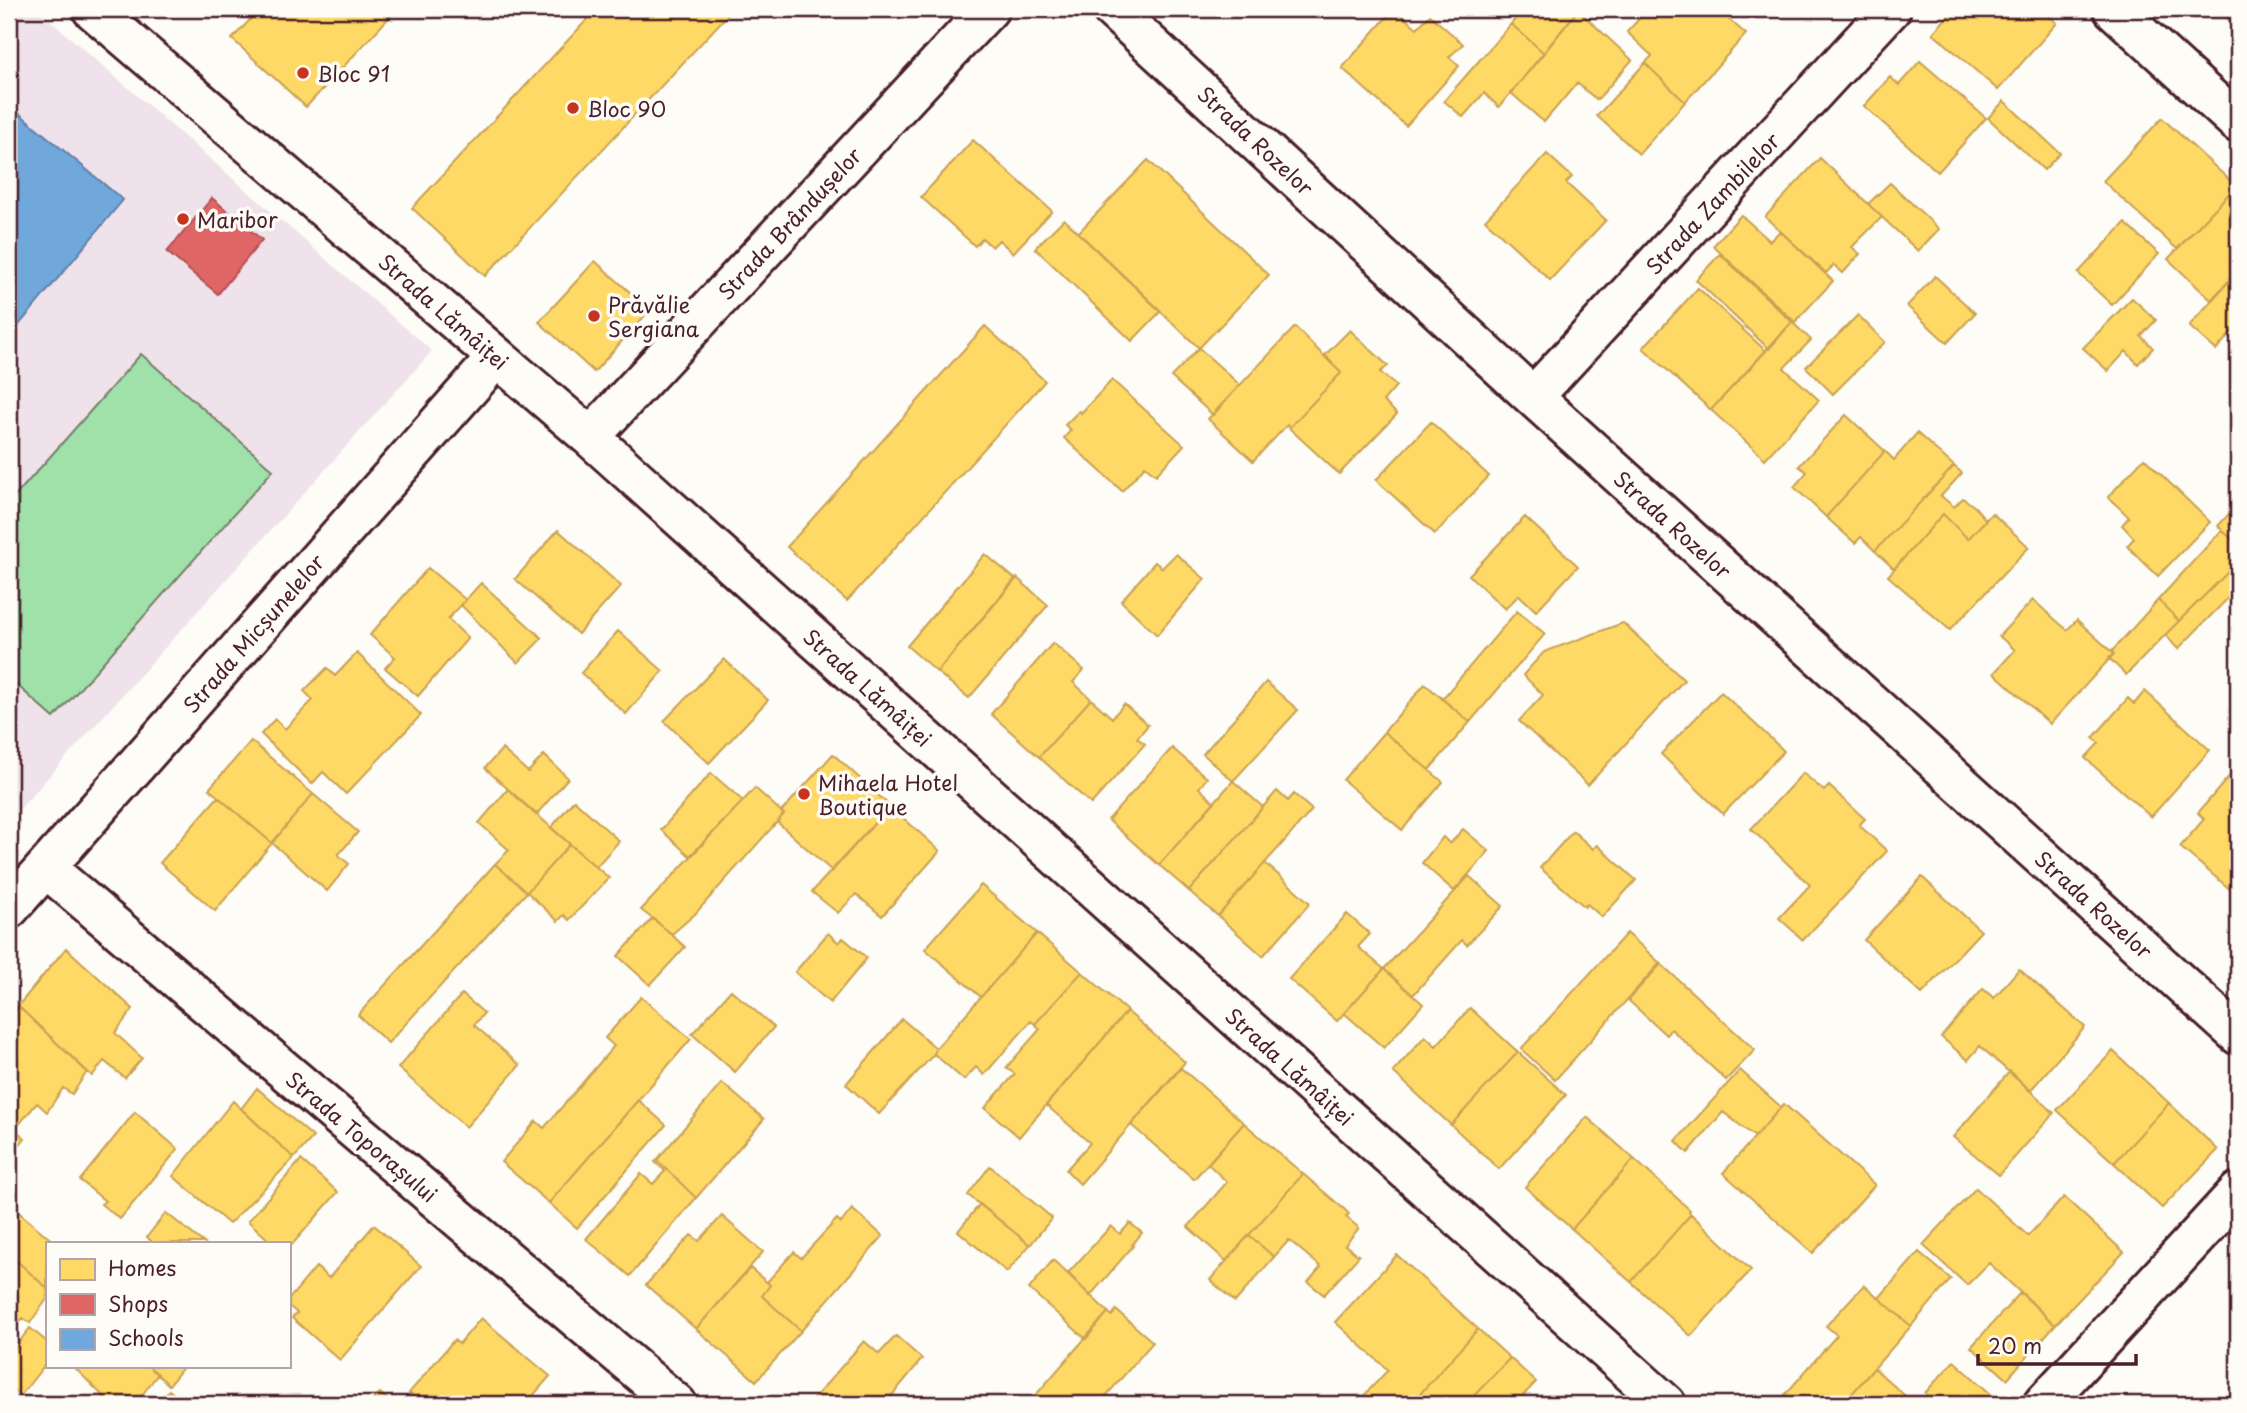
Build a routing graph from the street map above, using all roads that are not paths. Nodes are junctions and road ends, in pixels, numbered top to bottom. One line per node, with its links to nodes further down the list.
1 (92, 9): 7 (street, Strada Lămâiței)
2 (989, 9): 9 (street, Strada Brândușelor)
3 (1112, 9): 8 (street, Strada Rozelor)
4 (1891, 9): 8 (street, Strada Zambilelor)
5 (2113, 9): 6 (street)
6 (2238, 123)
7 (497, 357): 9 (street, Strada Lămâiței); 10 (street, Strada Micșunelelor)
8 (1533, 397): 12 (street, Strada Rozelor)
9 (590, 437): 15 (street, Strada Lămâiței)
10 (46, 868): 11 (street, Strada Micșunelelor); 14 (street, Strada Toporașului)
11 (9, 909)
12 (2238, 1035)
13 (2238, 1192): 16 (street)
14 (677, 1404)
15 (1666, 1404)
16 (2042, 1404)

